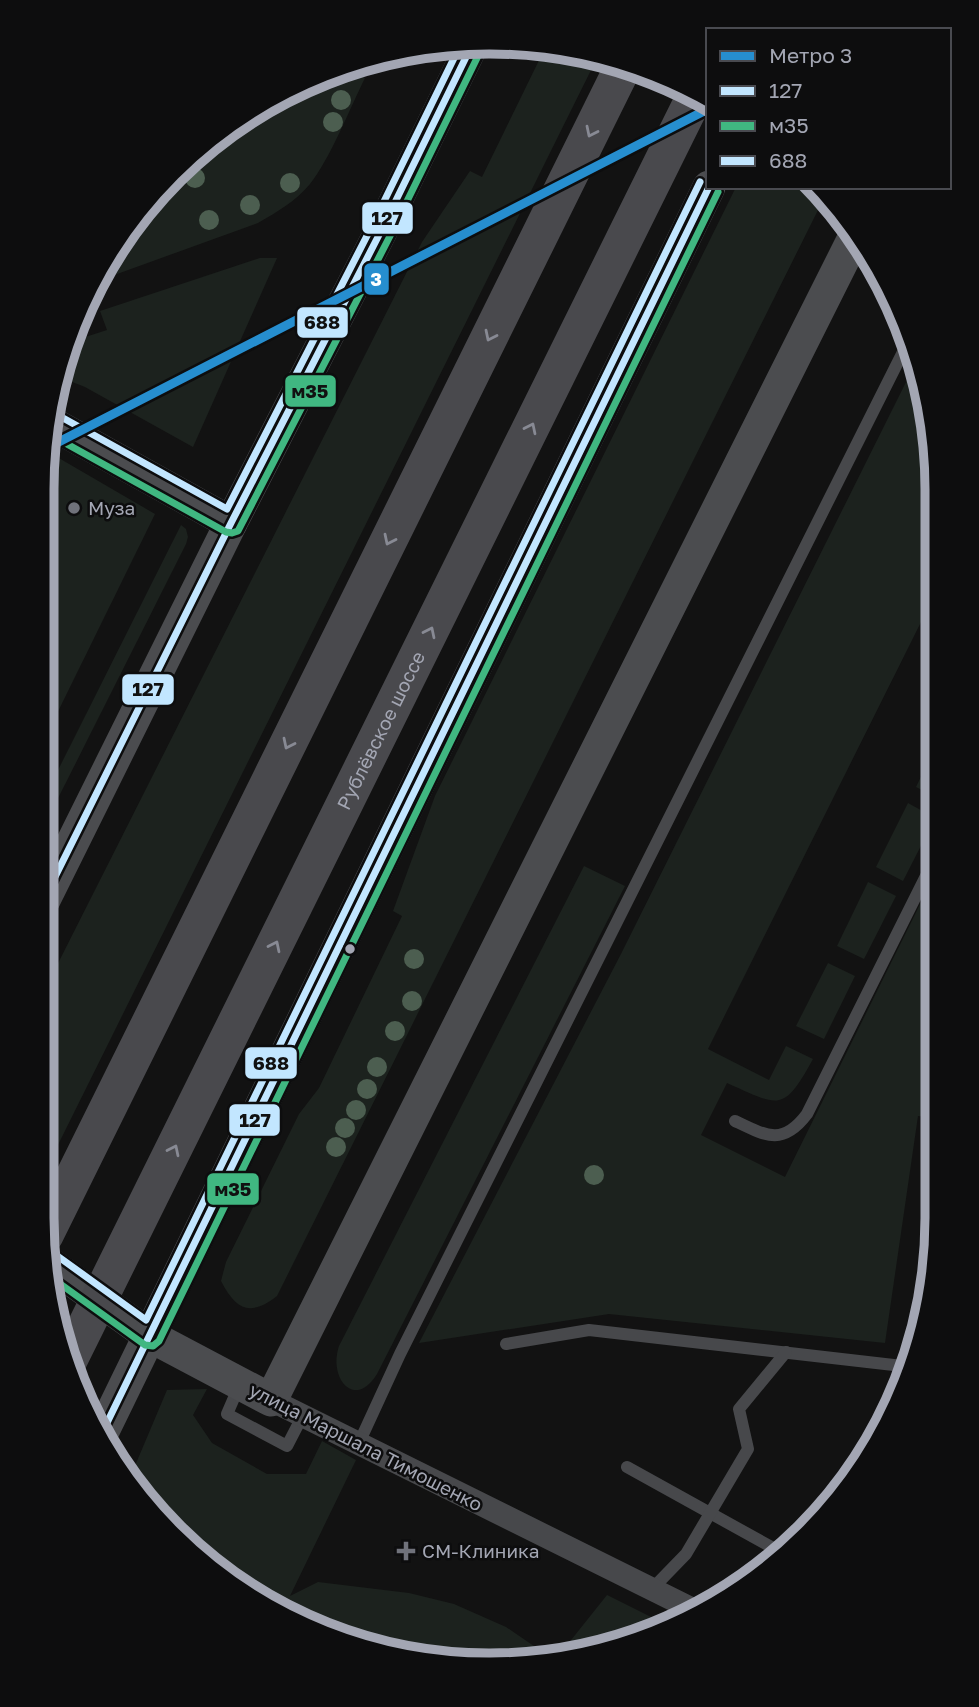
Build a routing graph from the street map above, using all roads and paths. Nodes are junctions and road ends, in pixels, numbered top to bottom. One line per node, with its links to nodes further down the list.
1 (467, 55): 8 (main road)
2 (619, 74): 12 (main road, one-way to 12)
3 (691, 104): 16 (main road, Рублёвское шоссе, one-way to 3, bridge)
4 (708, 189): 14 (main road)
5 (850, 246): 20 (main road)
6 (903, 352): 23 (lane)
7 (59, 428): 8 (main road)
8 (231, 523): 10 (main road)
9 (925, 878): 11 (lane)
10 (54, 880)
11 (735, 1121)
12 (54, 1217)
13 (57, 1267): 14 (main road, улица Маршала Тимошенко)
14 (150, 1336): 19 (main road, улица Маршала Тимошенко); 22 (main road)
15 (506, 1344): 17 (lane)
16 (75, 1350)
17 (786, 1352): 18 (lane); 25 (lane)
18 (899, 1366)
19 (240, 1384): 20 (main road, улица Маршала Тимошенко); 21 (lane)
20 (271, 1399): 21 (street, улица Маршала Тимошенко)
21 (303, 1415): 23 (street, улица Маршала Тимошенко)
22 (107, 1424)
23 (359, 1443): 27 (street, улица Маршала Тимошенко)
24 (627, 1467): 25 (lane)
25 (710, 1512): 26 (lane); 27 (lane)
26 (773, 1548)
27 (652, 1589): 28 (street, улица Маршала Тимошенко)
28 (686, 1606)

